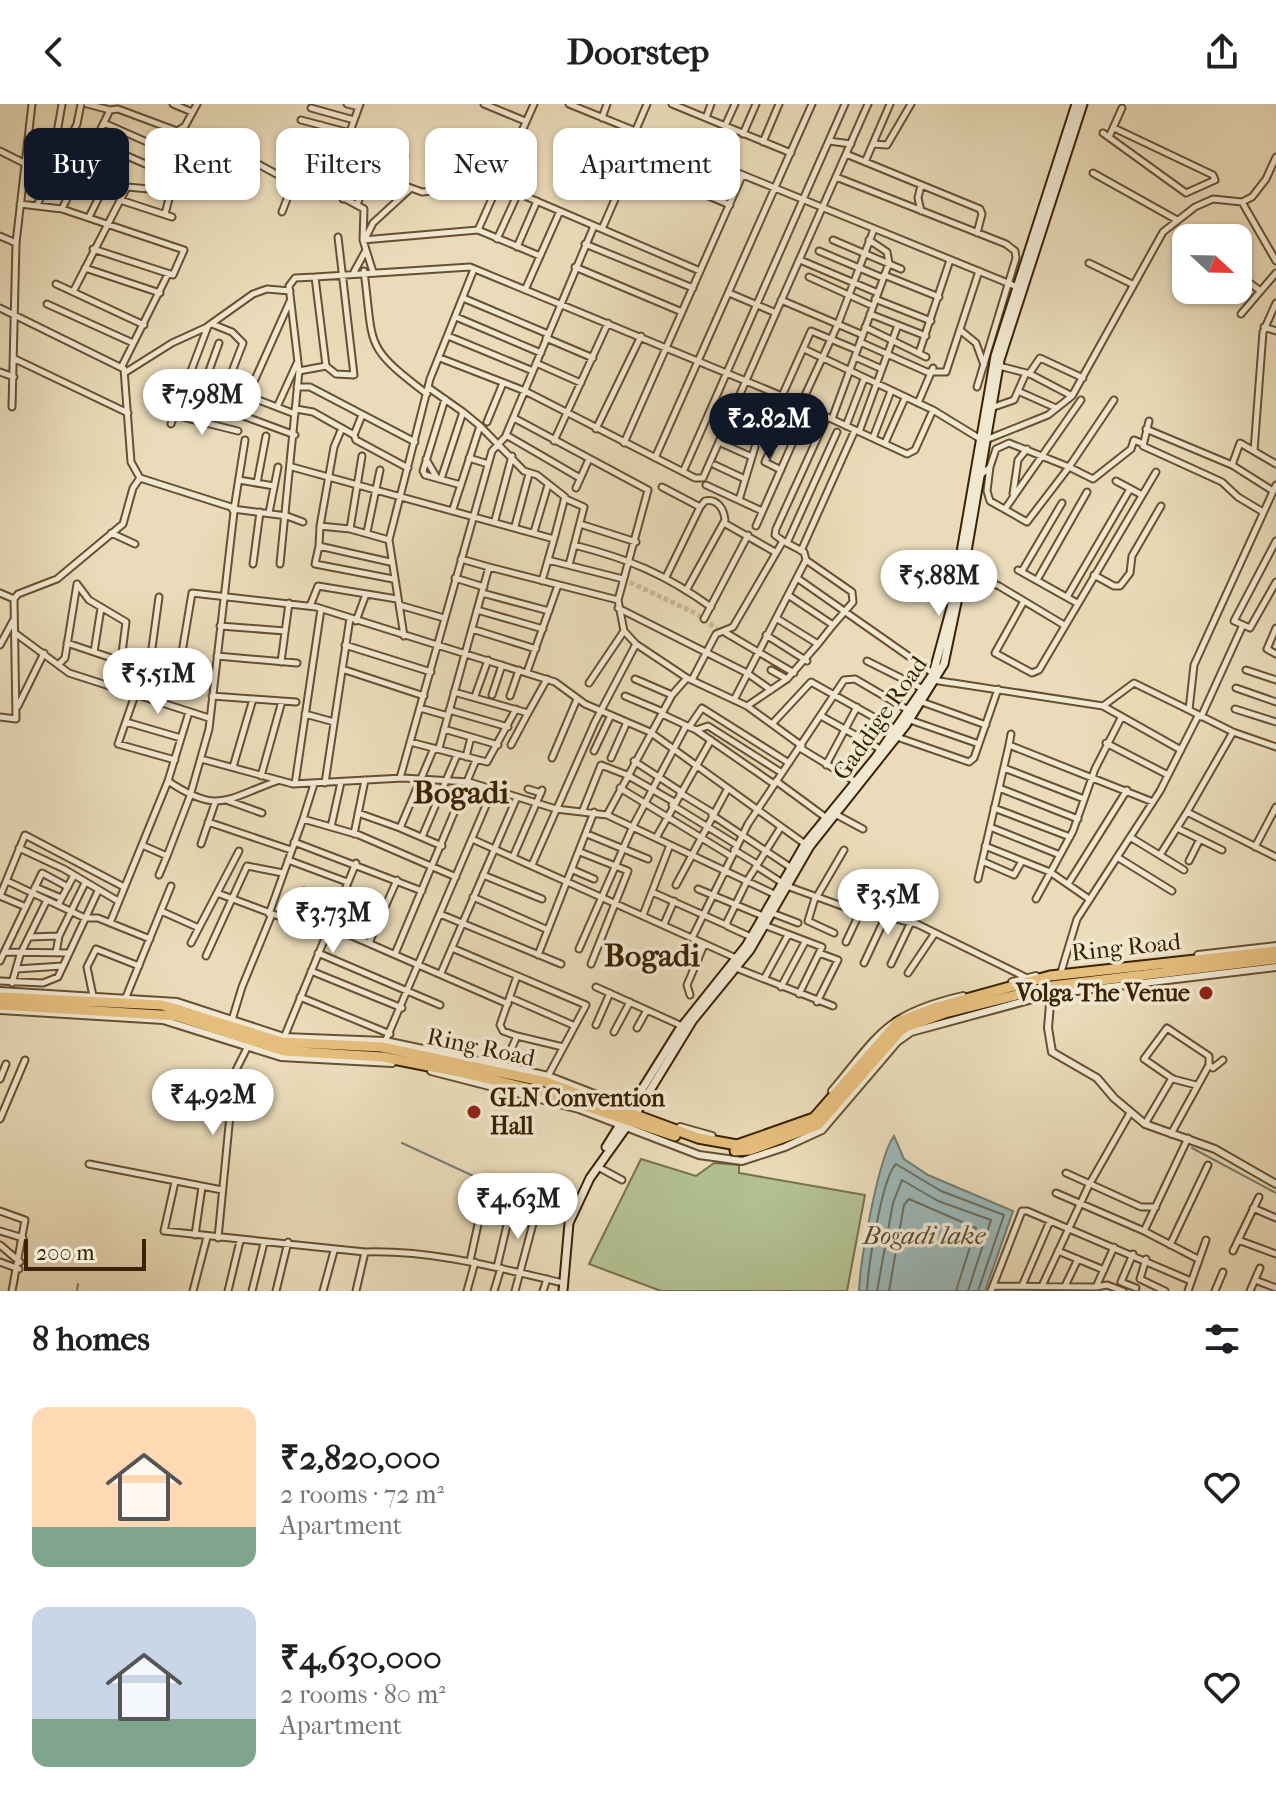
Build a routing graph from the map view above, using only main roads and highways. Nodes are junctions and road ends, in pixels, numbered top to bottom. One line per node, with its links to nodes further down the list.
1 (1076, 104): 3 (main road, Gaddige Road)
2 (1083, 104): 3 (main road, Gaddige Road)
3 (1020, 288): 4 (main road, Gaddige Road); 4 (main road, Gaddige Road)
4 (985, 440): 5 (main road, Gaddige Road); 5 (main road, Gaddige Road)
5 (934, 678): 6 (main road, Gaddige Road); 6 (main road, Gaddige Road)
6 (896, 734): 7 (main road, Gaddige Road); 7 (main road, Gaddige Road)
7 (858, 783): 8 (main road, Gaddige Road); 8 (main road, Gaddige Road)
8 (782, 884): 9 (main road, Gaddige Road); 9 (main road, Gaddige Road)
9 (767, 914): 15 (main road, Gaddige Road); 15 (main road, Gaddige Road)
10 (1276, 949): 12 (highway, Ring Road)
11 (1276, 959): 12 (highway, Ring Road)
12 (1033, 982): 15 (highway, Ring Road); 15 (highway, Ring Road)
13 (0, 994): 15 (highway, Ring Road)
14 (0, 1008): 15 (highway, Ring Road)
15 (628, 1117): 16 (main road); 16 (main road)
16 (561, 1288)

